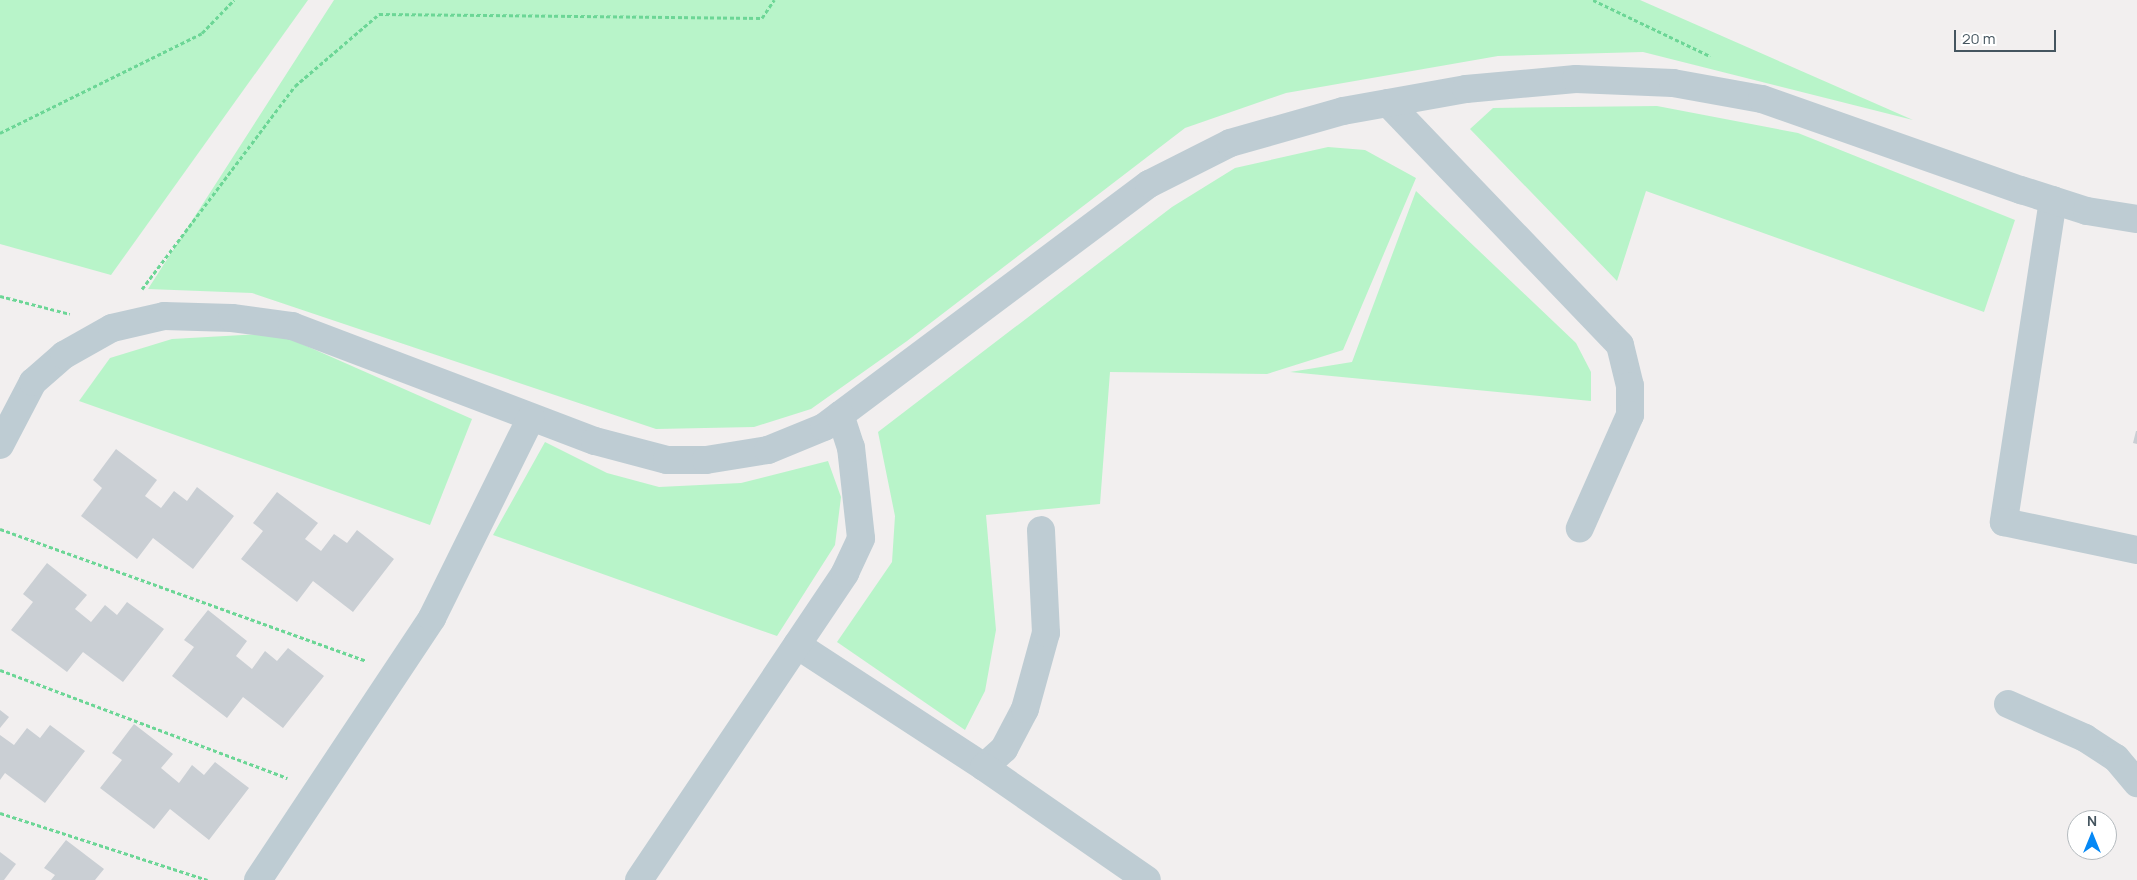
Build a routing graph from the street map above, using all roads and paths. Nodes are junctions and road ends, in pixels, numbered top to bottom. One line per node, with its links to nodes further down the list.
1 (234, 0): 4 (path)
2 (774, 0): 8 (path)
3 (1388, 103): 5 (street); 9 (street); 12 (street)
4 (0, 134)
5 (2052, 200): 6 (street); 15 (street)
6 (2137, 219)
7 (0, 296): 8 (path)
8 (112, 328): 10 (street); 11 (street)
9 (840, 415): 10 (street); 16 (street)
10 (531, 418): 18 (street)
11 (0, 445)
12 (1580, 528)
13 (0, 529): 18 (path)
14 (1042, 530): 20 (street)
15 (2137, 550)
16 (797, 644): 20 (street); 26 (street)
17 (0, 670): 22 (path)
18 (397, 672): 22 (street)
19 (2008, 704): 21 (street)
20 (984, 767): 27 (street)
21 (2137, 783)
22 (320, 790): 25 (street)
23 (0, 812): 24 (path)
24 (207, 880)
25 (258, 880)
26 (638, 880)
27 (1147, 880)

